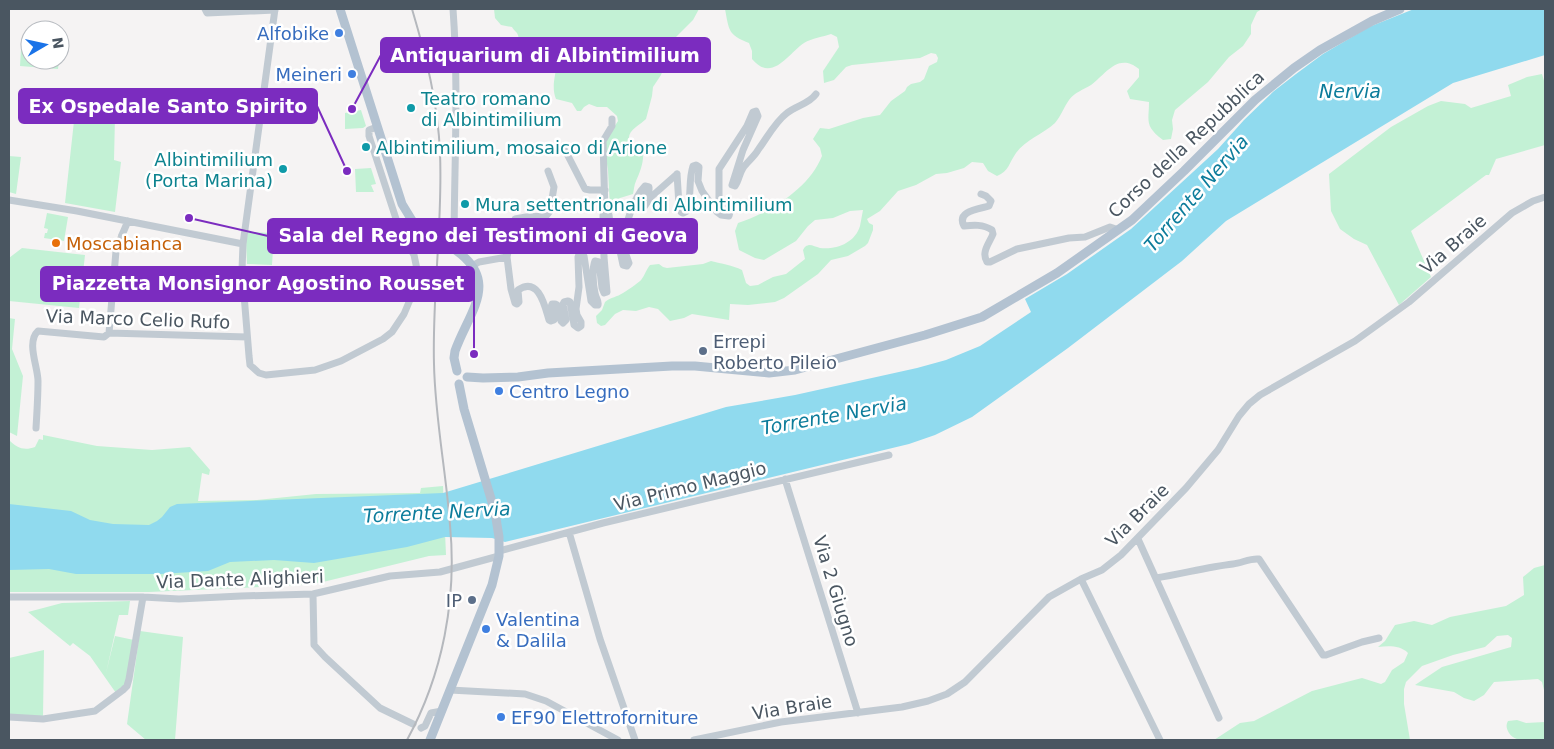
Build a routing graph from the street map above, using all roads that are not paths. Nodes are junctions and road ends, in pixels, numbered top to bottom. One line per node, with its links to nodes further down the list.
1 (205, 9): 2 (street)
2 (275, 9): 19 (street)
3 (340, 9): 8 (main road)
4 (453, 9): 20 (street)
5 (1400, 9): 17 (main road, Corso della Repubblica)
6 (816, 94): 15 (street)
7 (612, 119): 11 (street)
8 (377, 127): 20 (main road, bridge); 25 (street)
9 (565, 150): 11 (street)
10 (548, 171): 22 (street)
11 (605, 190): 15 (street)
12 (981, 194): 17 (street)
13 (1545, 197): 31 (street, Via Braie)
14 (9, 200): 16 (street)
15 (605, 213): 22 (street)
16 (128, 221): 18 (street); 19 (street)
17 (1119, 230): 26 (main road, Corso della Repubblica)
18 (122, 235)
19 (243, 244): 25 (street)
20 (453, 248): 23 (main road)
21 (116, 250): 24 (street)
22 (507, 258): 23 (street)
23 (472, 266): 26 (main road)
24 (109, 333): 25 (street, Via Marco Celio Rufo); 27 (street, Via Marco Celio Rufo)
25 (247, 337)
26 (464, 381): 32 (main road)
27 (36, 428)
28 (889, 455): 29 (street, Via Primo Maggio)
29 (785, 479): 30 (street, Via Primo Maggio); 41 (street, Via 2 Giugno)
30 (569, 532): 32 (street, Via Primo Maggio); 48 (street)
31 (1138, 539): 33 (street); 34 (street, Via Braie)
32 (499, 552): 35 (street, Via Dante Alighieri); 39 (main road)
33 (1156, 578): 38 (street); 43 (street)
34 (1081, 579): 41 (street, Via Braie); 50 (street)
35 (313, 594): 37 (street, Via Dante Alighieri); 44 (street)
36 (9, 597): 37 (street, Via Dante Alighieri)
37 (143, 597): 42 (street)
38 (1378, 638)
39 (450, 690): 40 (main road); 47 (street)
40 (442, 711): 45 (street); 46 (main road)
41 (858, 712): 49 (street, Via Braie)
42 (9, 717)
43 (1219, 718)
44 (413, 724)
45 (421, 728)
46 (430, 740)
47 (618, 740)
48 (635, 740)
49 (694, 740)
50 (1160, 740)

